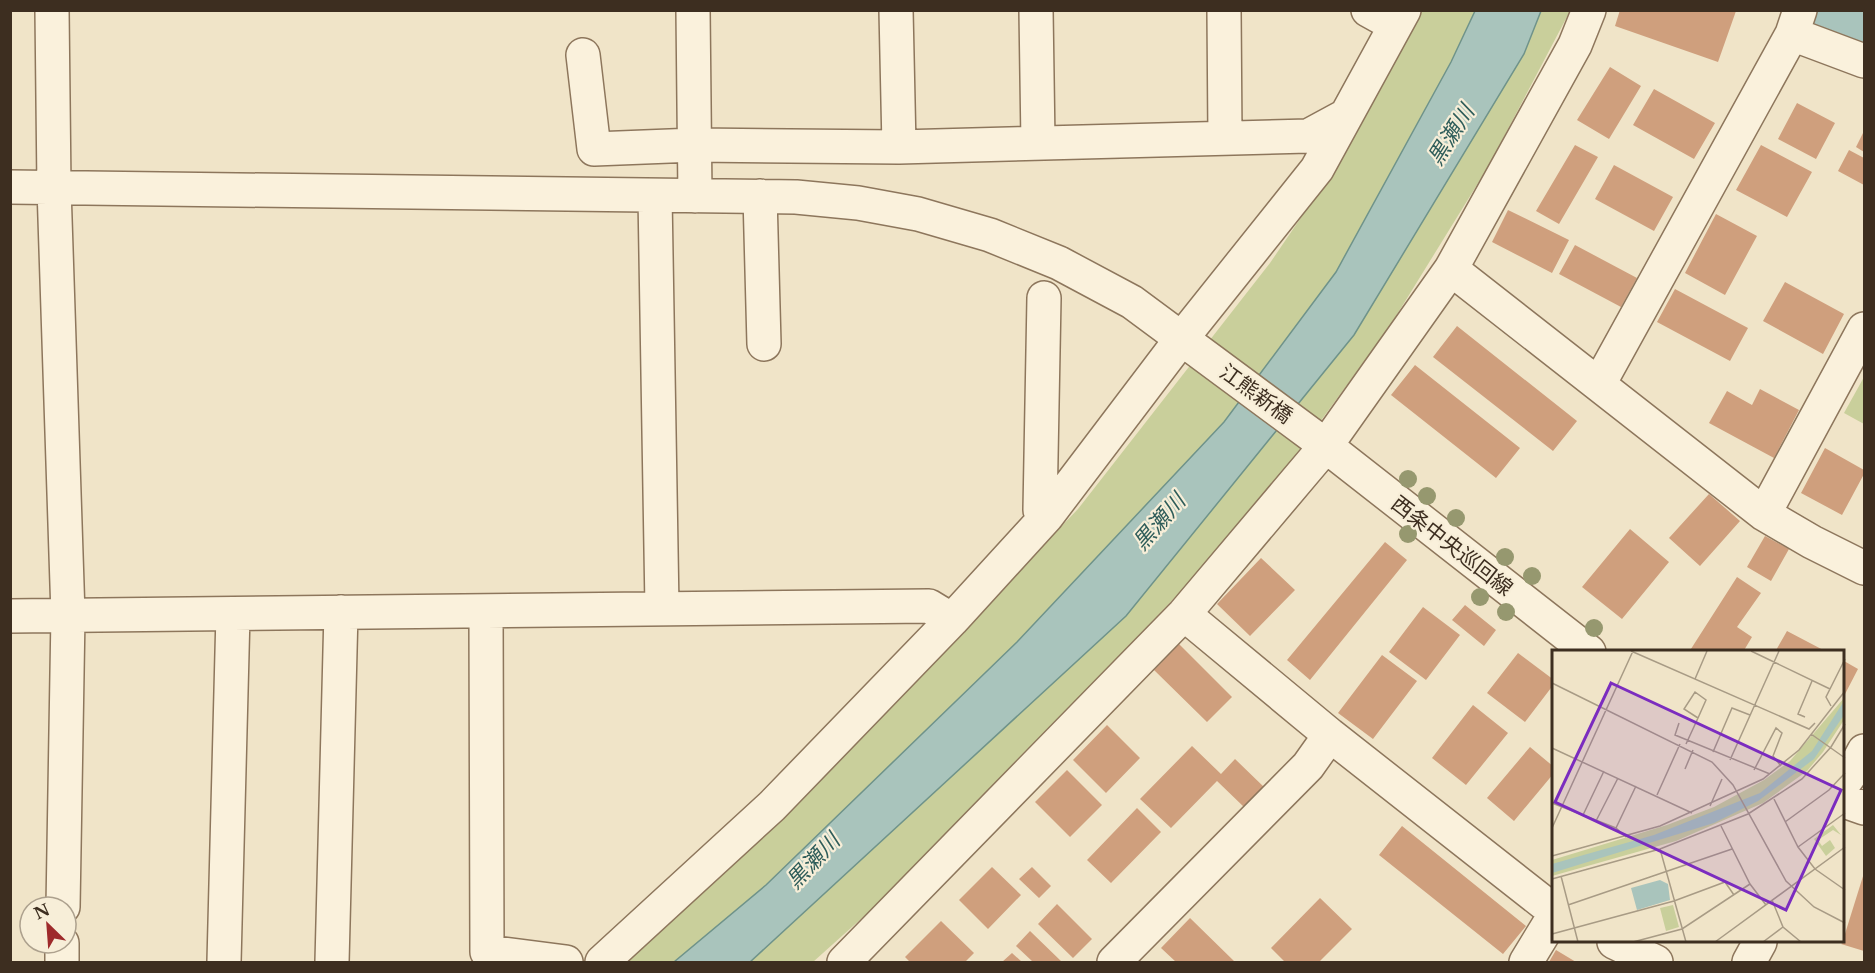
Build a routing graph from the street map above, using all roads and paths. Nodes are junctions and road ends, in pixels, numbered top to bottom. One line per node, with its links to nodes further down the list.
1 (52, 10): 17 (street)
2 (693, 10): 14 (street)
3 (896, 10): 15 (street)
4 (1036, 10): 13 (street)
5 (1224, 10): 12 (street)
6 (1588, 10): 21 (street)
7 (1389, 15): 11 (street)
8 (1796, 22): 10 (street); 26 (street)
9 (583, 55): 14 (street)
10 (1864, 61)
11 (1345, 116): 12 (street); 25 (street)
12 (1225, 138): 13 (street)
13 (1038, 143): 15 (street)
14 (695, 145): 15 (street); 19 (street)
15 (899, 147)
16 (10, 187): 17 (street, 江熊新橋)
17 (54, 188): 18 (street, 江熊新橋); 36 (street)
18 (655, 196): 19 (street, 江熊新橋); 31 (street)
19 (695, 196): 20 (street, 江熊新橋)
20 (760, 196): 24 (street); 25 (street, 江熊新橋)
21 (1451, 269): 26 (street); 27 (street)
22 (1044, 298): 29 (street)
23 (1864, 329): 28 (street)
24 (764, 344)
25 (1188, 344): 27 (street, 江熊新橋); 29 (street)
26 (1599, 384): 28 (street)
27 (1321, 443): 35 (street); 39 (street, 西条中央巡回線)
28 (1764, 514): 30 (street)
29 (1047, 516): 38 (street)
30 (1864, 568)
31 (662, 608): 32 (street); 38 (street)
32 (486, 611): 33 (street); 49 (street)
33 (341, 612): 34 (street); 52 (street)
34 (233, 614): 36 (street); 51 (street)
35 (1184, 614): 40 (street); 50 (street)
36 (68, 615): 37 (street); 45 (street)
37 (10, 616)
38 (952, 620): 54 (street)
39 (1585, 650)
40 (1330, 735): 46 (street); 55 (street)
41 (1864, 751): 42 (street)
42 (1845, 782)
43 (1845, 801): 44 (street)
44 (1864, 808)
45 (63, 895)
46 (1552, 909)
47 (1552, 919): 56 (street)
48 (1616, 943): 57 (street)
49 (477, 957): 53 (street)
50 (844, 962)
51 (224, 963)
52 (333, 963)
53 (566, 963)
54 (602, 963)
55 (1114, 963)
56 (1526, 963)
57 (1656, 963)

